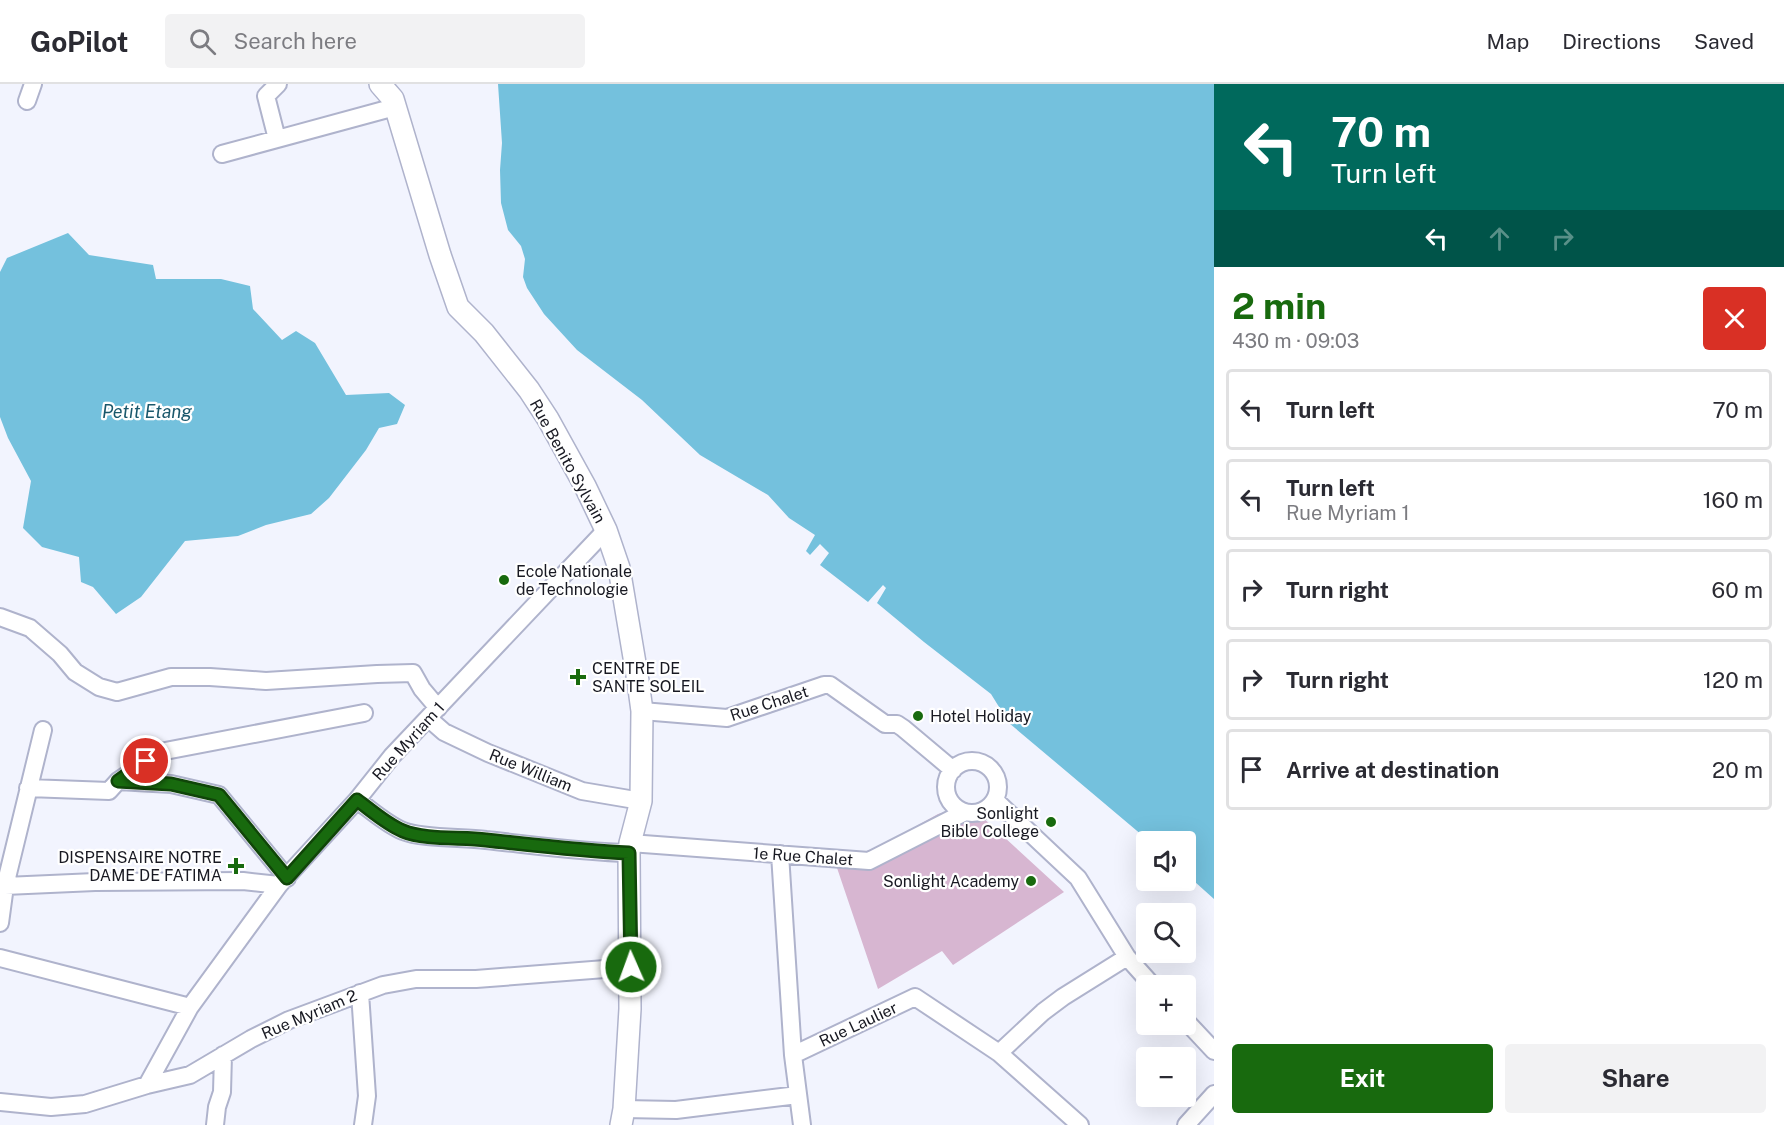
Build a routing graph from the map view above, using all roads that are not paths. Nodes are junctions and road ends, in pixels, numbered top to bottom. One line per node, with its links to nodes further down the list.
1 (33, 84): 4 (street)
2 (278, 84): 6 (street)
3 (380, 84): 5 (main road, Rue Benito Sylvain)
4 (27, 101)
5 (395, 107): 6 (street); 8 (main road, Rue Benito Sylvain)
6 (277, 139): 7 (street)
7 (222, 154)
8 (606, 530): 10 (main road, Rue Benito Sylvain); 12 (street, Rue Myriam 1)
9 (0, 617): 12 (street, Rue William)
10 (642, 711): 14 (street, Rue Chalet); 19 (main road, Rue Benito Sylvain)
11 (364, 712): 15 (street)
12 (433, 713): 17 (street, Rue Myriam 1); 19 (street, Rue William)
13 (43, 729): 16 (street)
14 (953, 770): 18 (street); 20 (street)
15 (118, 781): 16 (street); 23 (street)
16 (28, 788): 24 (street)
17 (357, 800): 21 (street, 1e Rue Chalet); 23 (street, Rue Myriam 1)
18 (995, 800): 20 (street); 26 (street)
19 (641, 801): 21 (main road, Rue Benito Sylvain)
20 (965, 812): 22 (street, 1e Rue Chalet)
21 (629, 848): 22 (street, 1e Rue Chalet); 28 (main road, Rue Benito Sylvain)
22 (780, 854): 36 (street, Rue Laulier)
23 (283, 881): 24 (street); 31 (street, Rue Myriam 1)
24 (5, 886): 25 (street)
25 (0, 923)
26 (1127, 957): 29 (street); 34 (street)
27 (0, 958): 31 (street)
28 (631, 967): 30 (street, Rue Myriam 2); 41 (main road, Rue Benito Sylvain)
29 (1143, 975)
30 (360, 993): 35 (street, Rue Myriam 2); 43 (street)
31 (190, 1007): 37 (street, Rue Myriam 1)
32 (1196, 1032): 33 (street)
33 (1214, 1051)
34 (999, 1053): 36 (street, Rue Laulier); 45 (street, Rue Laulier)
35 (223, 1055): 37 (street, Rue Myriam 2); 42 (street)
36 (793, 1055): 39 (street)
37 (147, 1084): 40 (street, Rue Myriam 2)
38 (1214, 1094): 46 (street)
39 (798, 1095): 41 (street); 44 (street)
40 (0, 1102)
41 (623, 1117)
42 (215, 1125)
43 (363, 1125)
44 (802, 1125)
45 (1080, 1125)
46 (1186, 1125)

